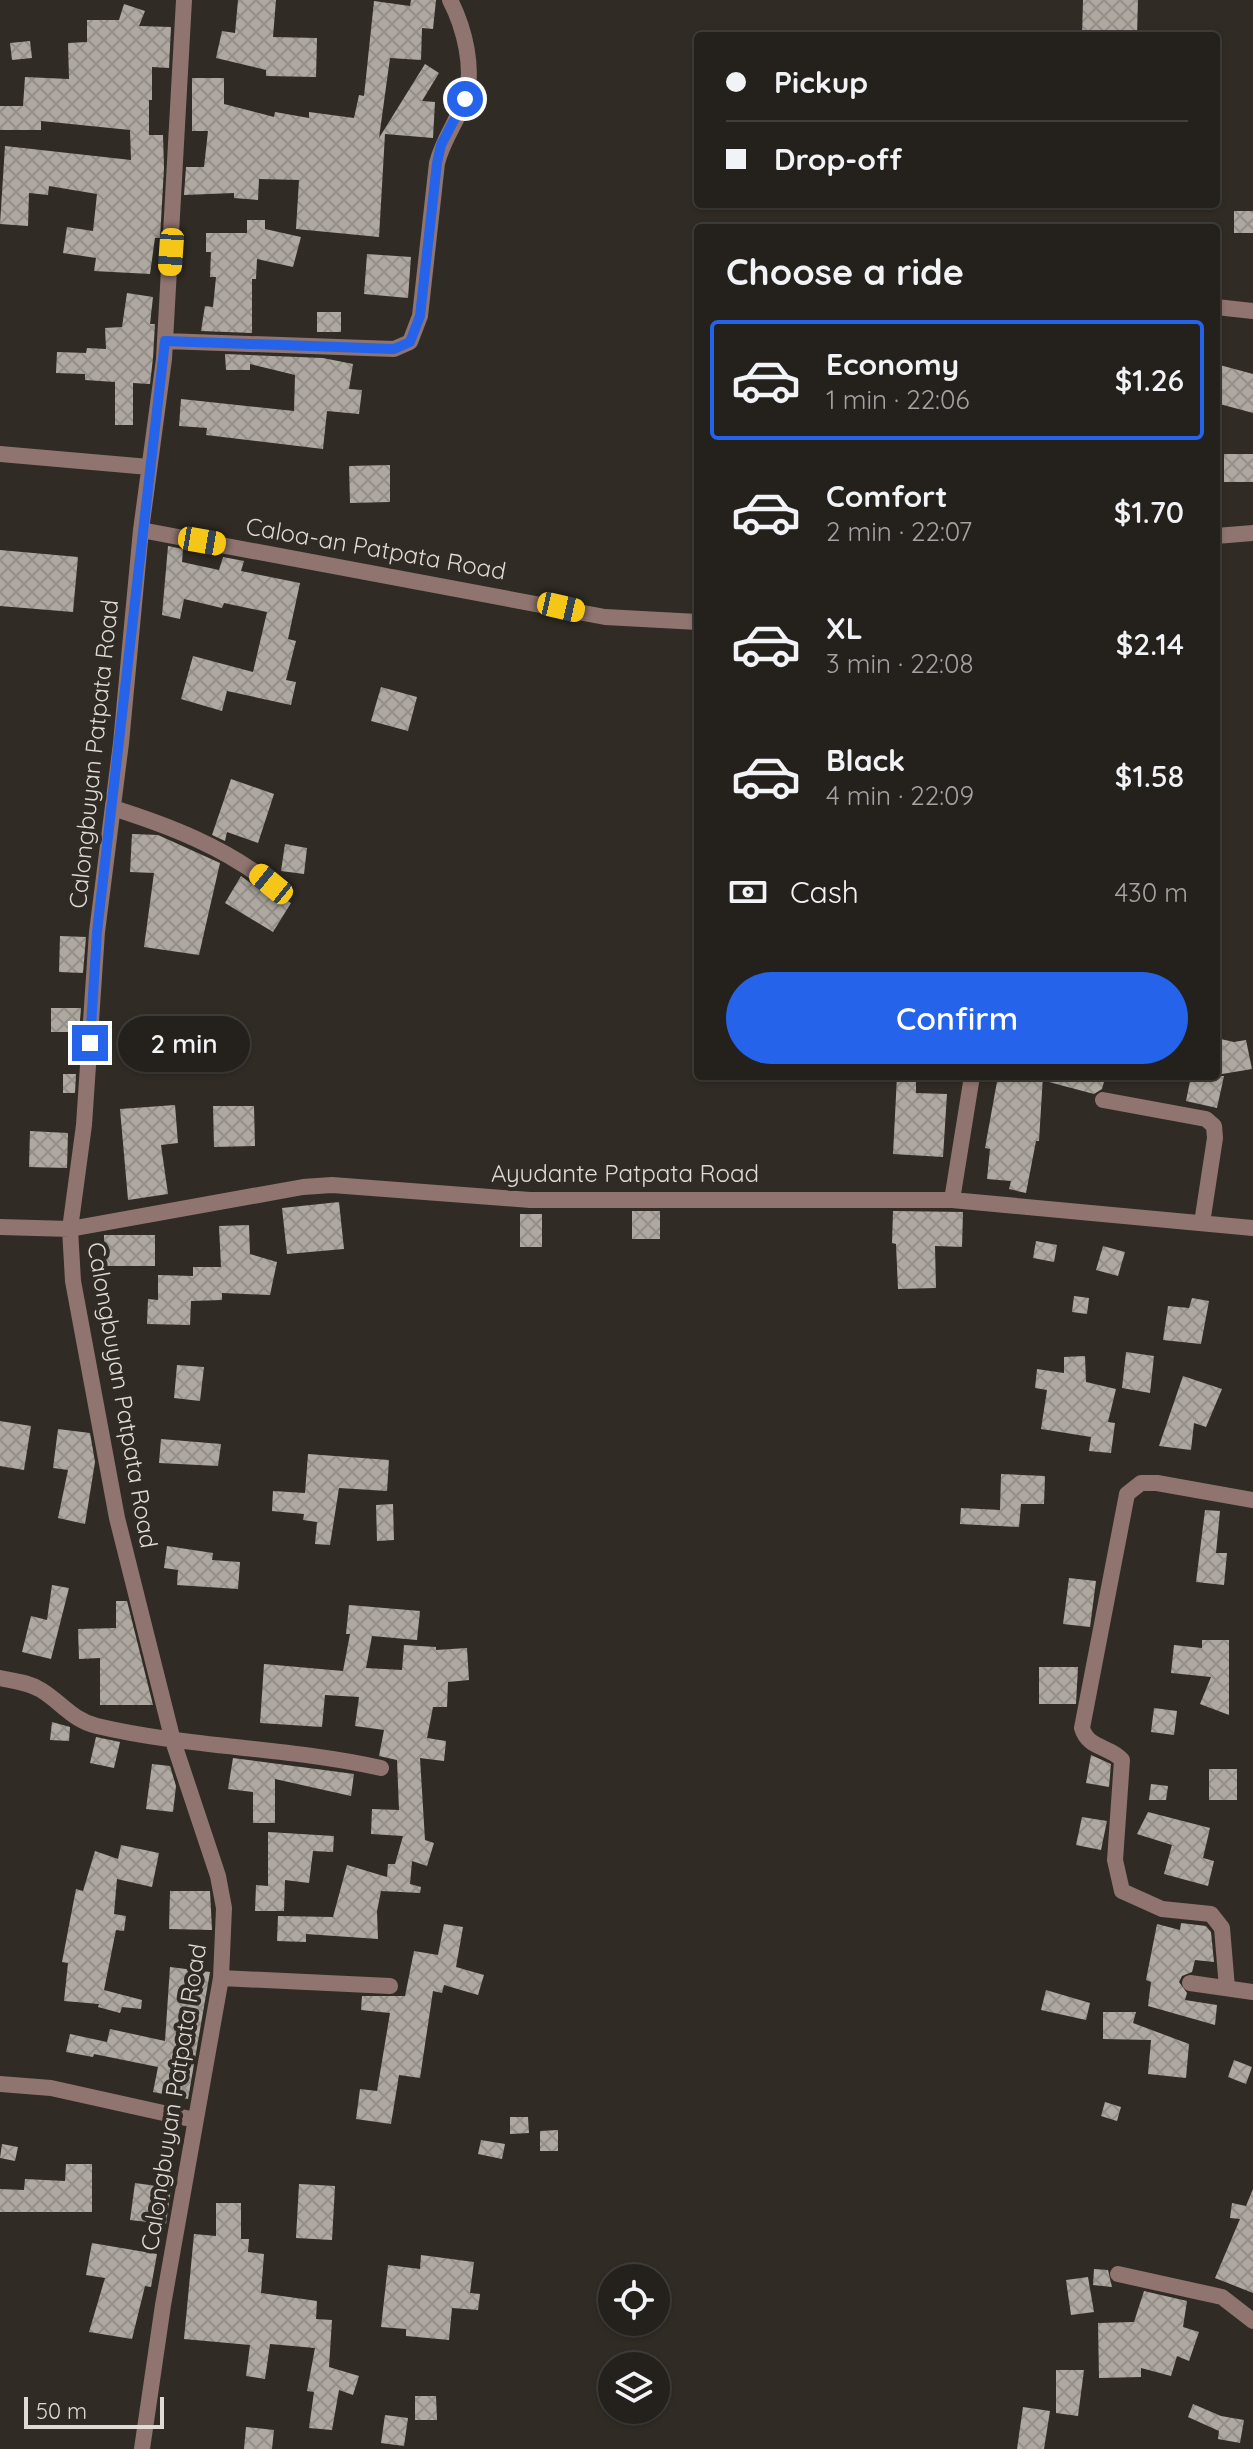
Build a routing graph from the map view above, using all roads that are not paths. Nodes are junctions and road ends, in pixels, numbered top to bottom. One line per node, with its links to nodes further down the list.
1 (184, 0): 5 (street, Calongbuyan Patpata Road)
2 (450, 0): 5 (street)
3 (1220, 307): 4 (street)
4 (1253, 311)
5 (165, 341): 7 (street, Calongbuyan Patpata Road)
6 (0, 454): 7 (street)
7 (149, 467): 8 (street, Calongbuyan Patpata Road)
8 (141, 530): 11 (street, Caloa-an Patpata Road); 12 (street, Calongbuyan Patpata Road)
9 (1253, 533): 10 (street)
10 (1220, 536)
11 (694, 622)
12 (113, 808): 13 (street); 20 (street, Calongbuyan Patpata Road)
13 (271, 884)
14 (971, 1080): 16 (street)
15 (1103, 1100): 17 (street)
16 (952, 1200): 17 (street, Ayudante Patpata Road); 20 (street, Ayudante Patpata Road)
17 (1202, 1223): 19 (street, Ayudante Patpata Road)
18 (0, 1227): 20 (street, Ayudante Patpata Road)
19 (1253, 1228)
20 (70, 1229): 23 (street, Calongbuyan Patpata Road)
21 (1253, 1500): 28 (street)
22 (0, 1678): 23 (street)
23 (173, 1741): 24 (street); 25 (street, Calongbuyan Patpata Road)
24 (381, 1768)
25 (221, 1978): 27 (street); 31 (street, Calongbuyan Patpata Road)
26 (1190, 1983): 28 (street)
27 (390, 1986)
28 (1227, 1988): 29 (street)
29 (1253, 1992)
30 (0, 2084): 31 (street)
31 (195, 2120): 34 (street, Calongbuyan Patpata Road)
32 (1118, 2274): 33 (street)
33 (1253, 2321)
34 (142, 2449)

